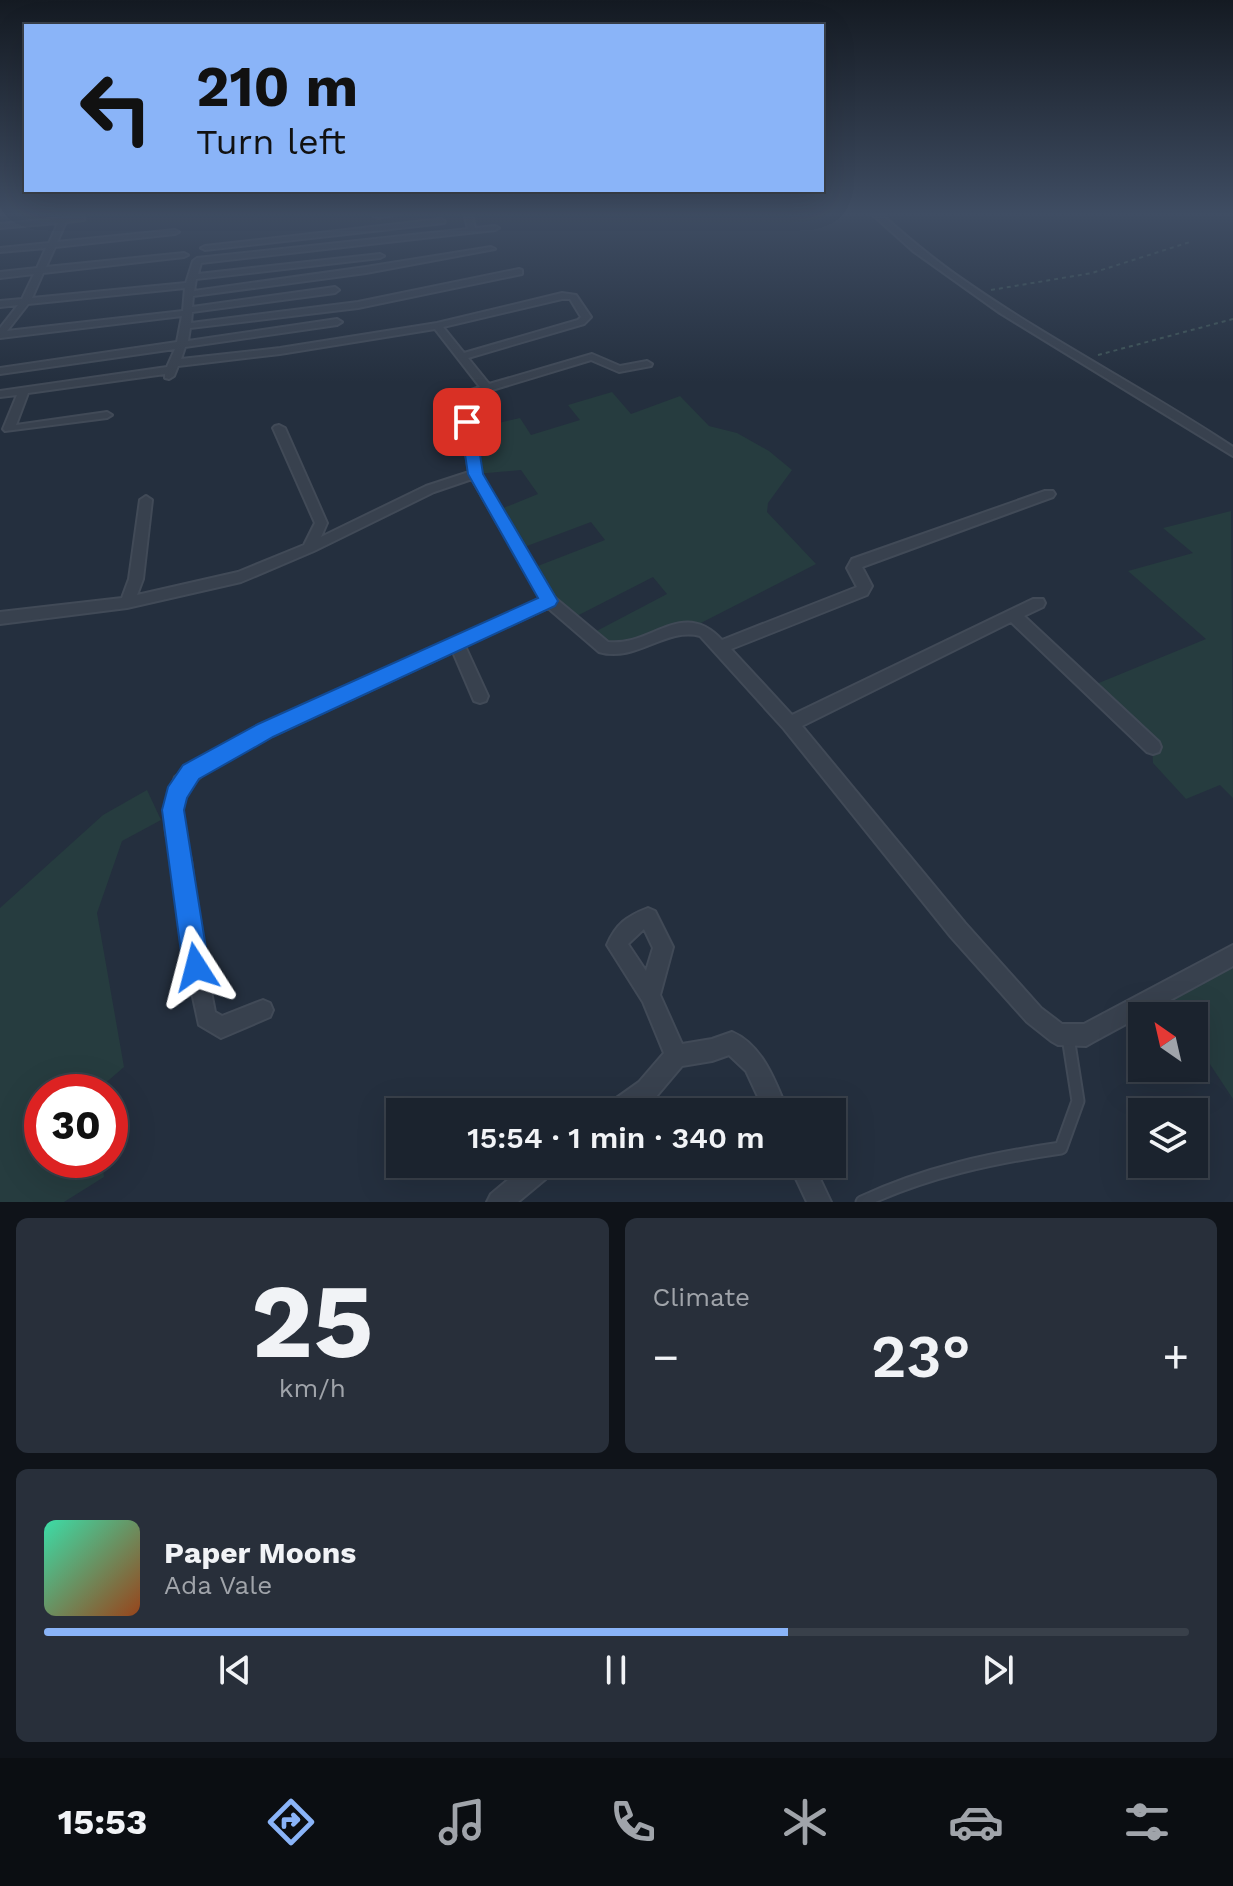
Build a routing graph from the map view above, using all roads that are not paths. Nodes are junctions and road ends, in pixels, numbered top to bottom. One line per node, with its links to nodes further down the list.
1 (49, 270): 7 (street)
2 (195, 270): 11 (street)
3 (283, 270): 11 (street)
4 (334, 270): 10 (street)
5 (363, 270): 10 (street)
6 (948, 270): 32 (street)
7 (41, 271): 9 (street); 13 (street)
8 (519, 272): 15 (street)
9 (0, 275)
10 (333, 275): 11 (street); 12 (street)
11 (191, 286): 13 (street); 16 (street)
12 (335, 290): 15 (street); 16 (street)
13 (26, 301): 14 (street); 20 (street)
14 (0, 304)
15 (339, 306): 17 (street); 18 (street)
16 (188, 312): 18 (street); 20 (street)
17 (337, 322): 21 (street); 22 (street)
18 (186, 326): 22 (street)
19 (437, 326): 21 (street); 23 (street); 23 (street)
20 (0, 335)
21 (338, 340): 25 (street)
22 (182, 344): 25 (street); 26 (street)
23 (462, 357): 27 (street)
24 (647, 364): 27 (street)
25 (172, 369): 28 (street)
26 (0, 371)
27 (486, 387): 33 (street)
28 (24, 391): 29 (street); 30 (street)
29 (0, 394)
30 (107, 415)
31 (279, 428): 36 (street)
32 (1233, 452)
33 (475, 474): 36 (street); 37 (street)
34 (1049, 494): 43 (street)
35 (146, 500): 38 (street)
36 (309, 548): 38 (street)
37 (549, 601): 42 (street); 43 (street)
38 (127, 603): 41 (street)
39 (1038, 603): 40 (street)
40 (1014, 616): 45 (street); 46 (street)
41 (0, 618)
42 (457, 645): 44 (street); 49 (street)
43 (720, 647): 45 (street)
44 (480, 696)
45 (790, 724): 50 (street)
46 (1153, 747)
47 (1233, 955): 50 (street)
48 (650, 995): 51 (street)
49 (263, 1010)
50 (1067, 1034): 58 (lane)
51 (676, 1056): 52 (street); 53 (street)
52 (636, 1098)
53 (770, 1098)
54 (529, 1178): 56 (street)
55 (808, 1178): 57 (street)
56 (499, 1202)
57 (819, 1202)
58 (862, 1202)

